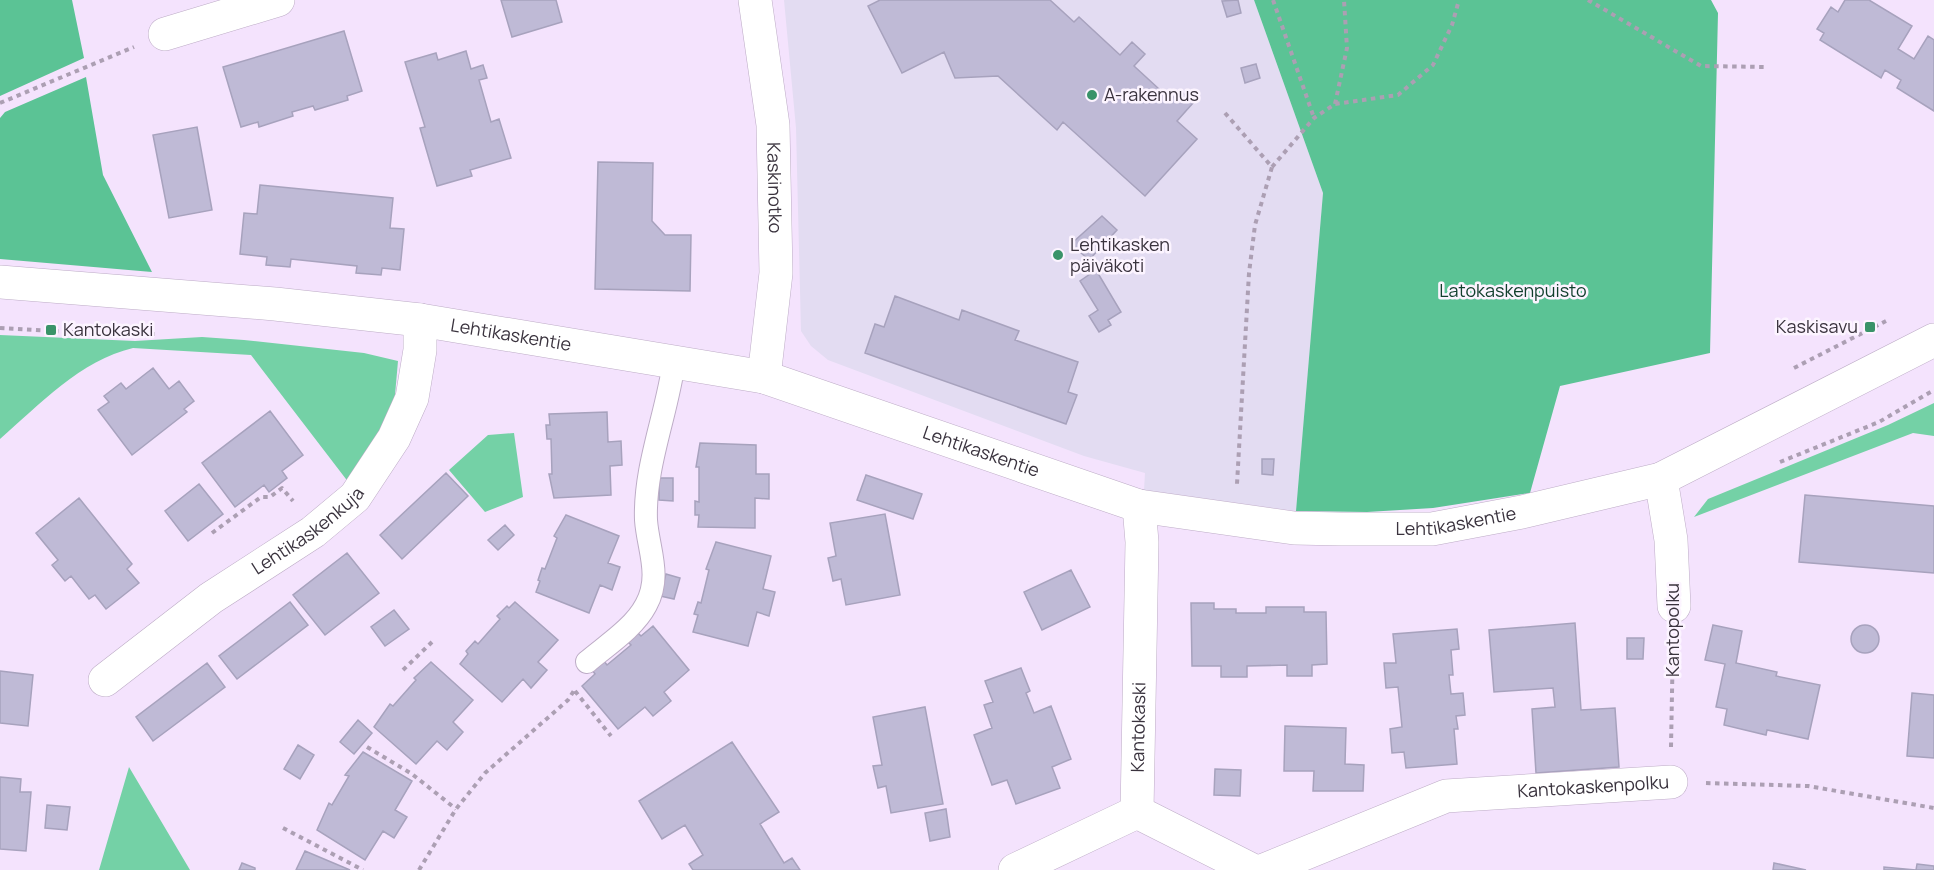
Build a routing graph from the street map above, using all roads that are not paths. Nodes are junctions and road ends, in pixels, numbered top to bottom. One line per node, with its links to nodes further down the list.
1 (278, 0): 3 (street)
2 (755, 0): 8 (street, Kaskinotko)
3 (165, 34)
4 (0, 282): 5 (street, Lehtikaskentie)
5 (420, 320): 7 (street, Lehtikaskentie); 13 (street, Lehtikaskenkuja)
6 (1934, 340): 9 (street, Lehtikaskentie)
7 (674, 362): 8 (street, Lehtikaskentie); 12 (lane)
8 (764, 377): 10 (street, Lehtikaskentie)
9 (1661, 479): 10 (street, Lehtikaskentie); 11 (street, Kantopolku)
10 (1139, 506): 15 (street, Kantokaski)
11 (1674, 606)
12 (587, 662)
13 (105, 680)
14 (1671, 782): 18 (street, Kantokaskenpolku)
15 (1137, 812): 16 (street); 17 (street)
16 (1015, 870)
17 (1252, 870)
18 (1264, 870)

